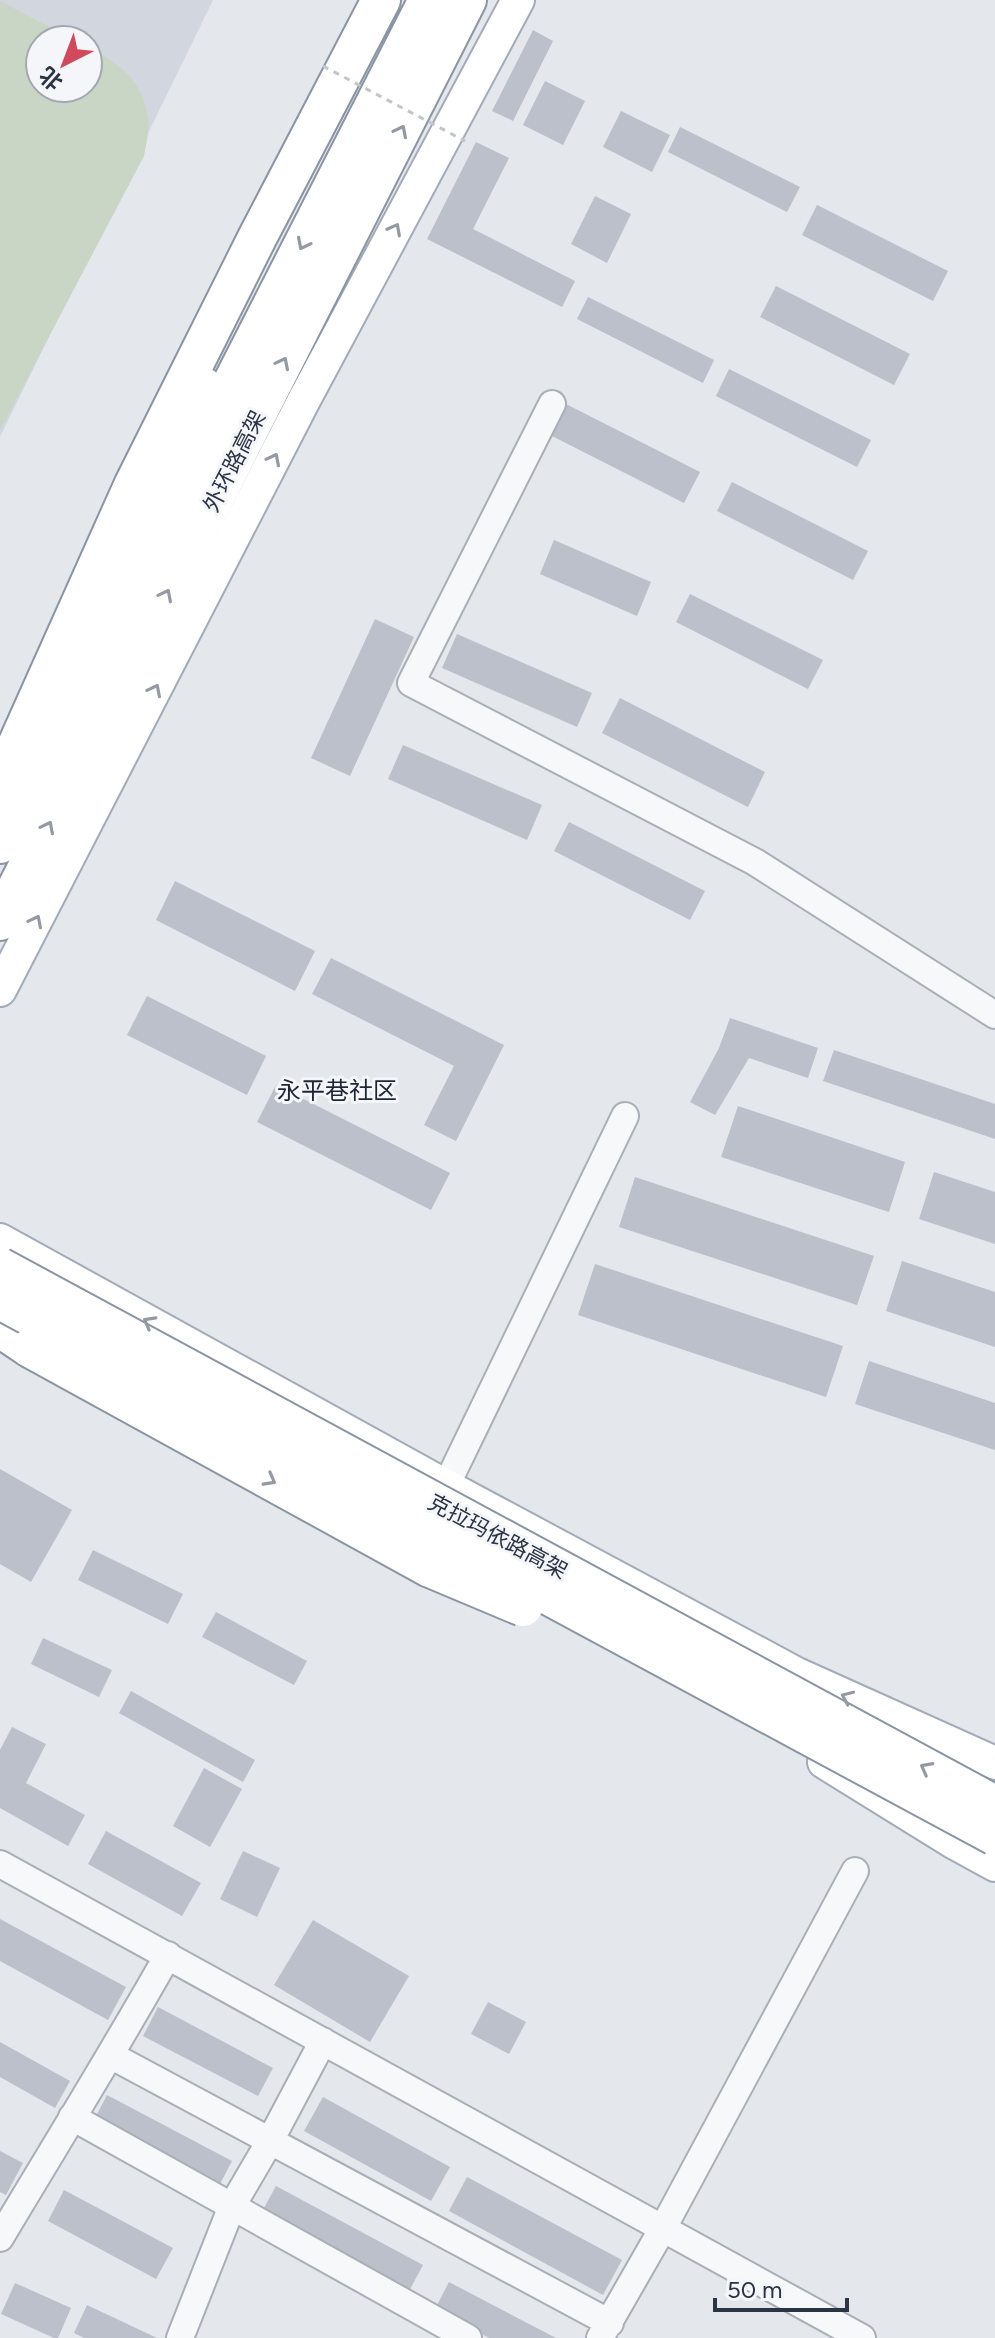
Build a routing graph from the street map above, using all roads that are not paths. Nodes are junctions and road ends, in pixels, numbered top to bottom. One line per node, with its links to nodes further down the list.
1 (382, 0): 6 (highway); 7 (main road)
2 (428, 0): 8 (highway, 外环路高架, one-way to 8)
3 (467, 0): 9 (highway, 外环路高架, one-way to 3)
4 (518, 0): 10 (main road, one-way to 4)
5 (552, 404): 11 (street)
6 (0, 783)
7 (0, 798)
8 (0, 844)
9 (0, 921)
10 (0, 990)
11 (991, 1003)
12 (625, 1116): 17 (street)
13 (0, 1240): 17 (main road, one-way to 13)
14 (0, 1267): 20 (highway, 克拉玛依路高架, one-way to 14, bridge)
15 (0, 1302): 18 (highway, 克拉玛依路高架, bridge); 22 (main road)
16 (0, 1328): 18 (highway, one-way to 18, bridge)
17 (446, 1486): 19 (main road, one-way to 17)
18 (808, 1737): 21 (highway, 克拉玛依路高架, bridge)
19 (995, 1762): 22 (main road)
20 (995, 1805)
21 (995, 1836)
22 (953, 1842): 24 (main road)
23 (0, 1864): 26 (street)
24 (995, 1865)
25 (855, 1871): 32 (street)
26 (168, 1955): 27 (street); 28 (street)
27 (323, 2041): 30 (street); 32 (street)
28 (112, 2056): 29 (street); 30 (street)
29 (72, 2117): 31 (street); 33 (street)
30 (270, 2141): 31 (street); 34 (street)
31 (232, 2206): 35 (street); 36 (street)
32 (663, 2228): 34 (street); 37 (street)
33 (0, 2238)
34 (605, 2331)
35 (180, 2338)
36 (468, 2338)
37 (862, 2338)

